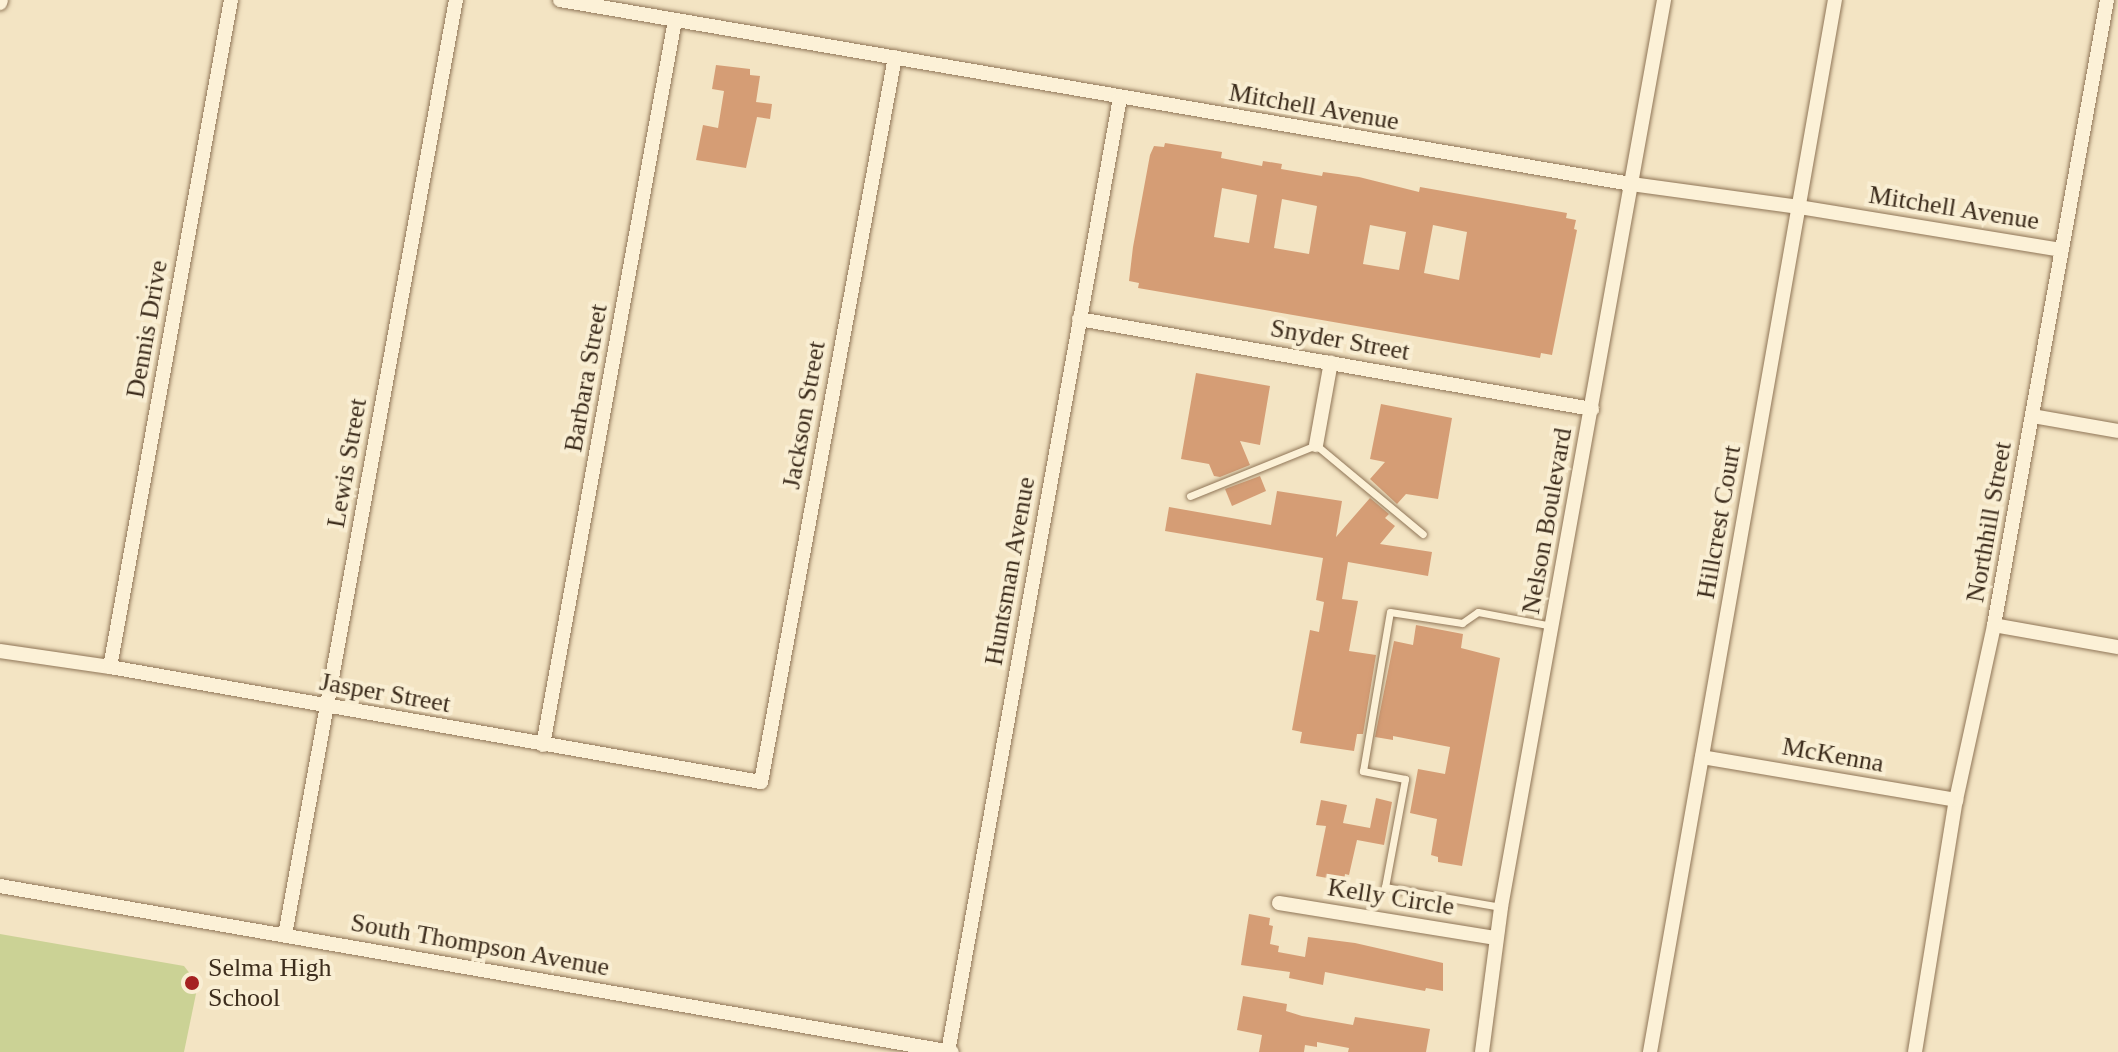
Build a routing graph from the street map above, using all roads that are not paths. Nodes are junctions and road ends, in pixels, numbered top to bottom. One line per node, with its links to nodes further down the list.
1 (231, 0): 25 (street, Dennis Drive)
2 (456, 0): 26 (street, Lewis Street)
3 (560, 0): 7 (street, Mitchell Avenue)
4 (1664, 0): 10 (street, Nelson Boulevard)
5 (1835, 0): 11 (street, Hillcrest Court)
6 (2107, 0): 12 (street, Northhill Street)
7 (675, 20): 8 (street, Mitchell Avenue); 27 (street, Barbara Street)
8 (895, 57): 9 (street, Mitchell Avenue); 29 (street, Jackson Street)
9 (1120, 98): 10 (street, Mitchell Avenue); 13 (street, Huntsman Avenue)
10 (1631, 184): 11 (street, Mitchell Avenue); 15 (street, Nelson Boulevard)
11 (1799, 207): 12 (street, Mitchell Avenue); 28 (street, Hillcrest Court)
12 (2062, 250): 16 (street, Northhill Street)
13 (1079, 319): 14 (street, Snyder Street); 36 (street, Huntsman Avenue)
14 (1331, 362): 15 (street, Snyder Street); 18 (street)
15 (1592, 409): 22 (street, Nelson Boulevard)
16 (2033, 416): 17 (street); 21 (street, Northhill Street)
17 (2118, 431)
18 (1316, 445): 19 (lane); 20 (lane)
19 (1190, 496)
20 (1423, 534)
21 (1994, 625): 23 (street); 30 (street, Northhill Street)
22 (1552, 626): 33 (street, Nelson Boulevard); 33 (lane)
23 (2118, 647)
24 (0, 651): 25 (street, Jasper Street)
25 (110, 667): 26 (street, Jasper Street)
26 (327, 707): 27 (street, Jasper Street); 34 (street, Lewis Street)
27 (543, 745): 29 (street, Jasper Street)
28 (1702, 757): 30 (street, McKenna); 38 (street, Hillcrest Court)
29 (761, 782)
30 (1956, 800): 39 (street, Northhill Street)
31 (0, 886): 34 (street, South Thompson Avenue)
32 (1279, 903): 35 (street, Kelly Circle)
33 (1501, 907): 35 (street, Nelson Boulevard)
34 (285, 935): 36 (street, South Thompson Avenue)
35 (1496, 938): 37 (street, Nelson Boulevard)
36 (950, 1052)
37 (1482, 1052)
38 (1650, 1052)
39 (1915, 1052)

